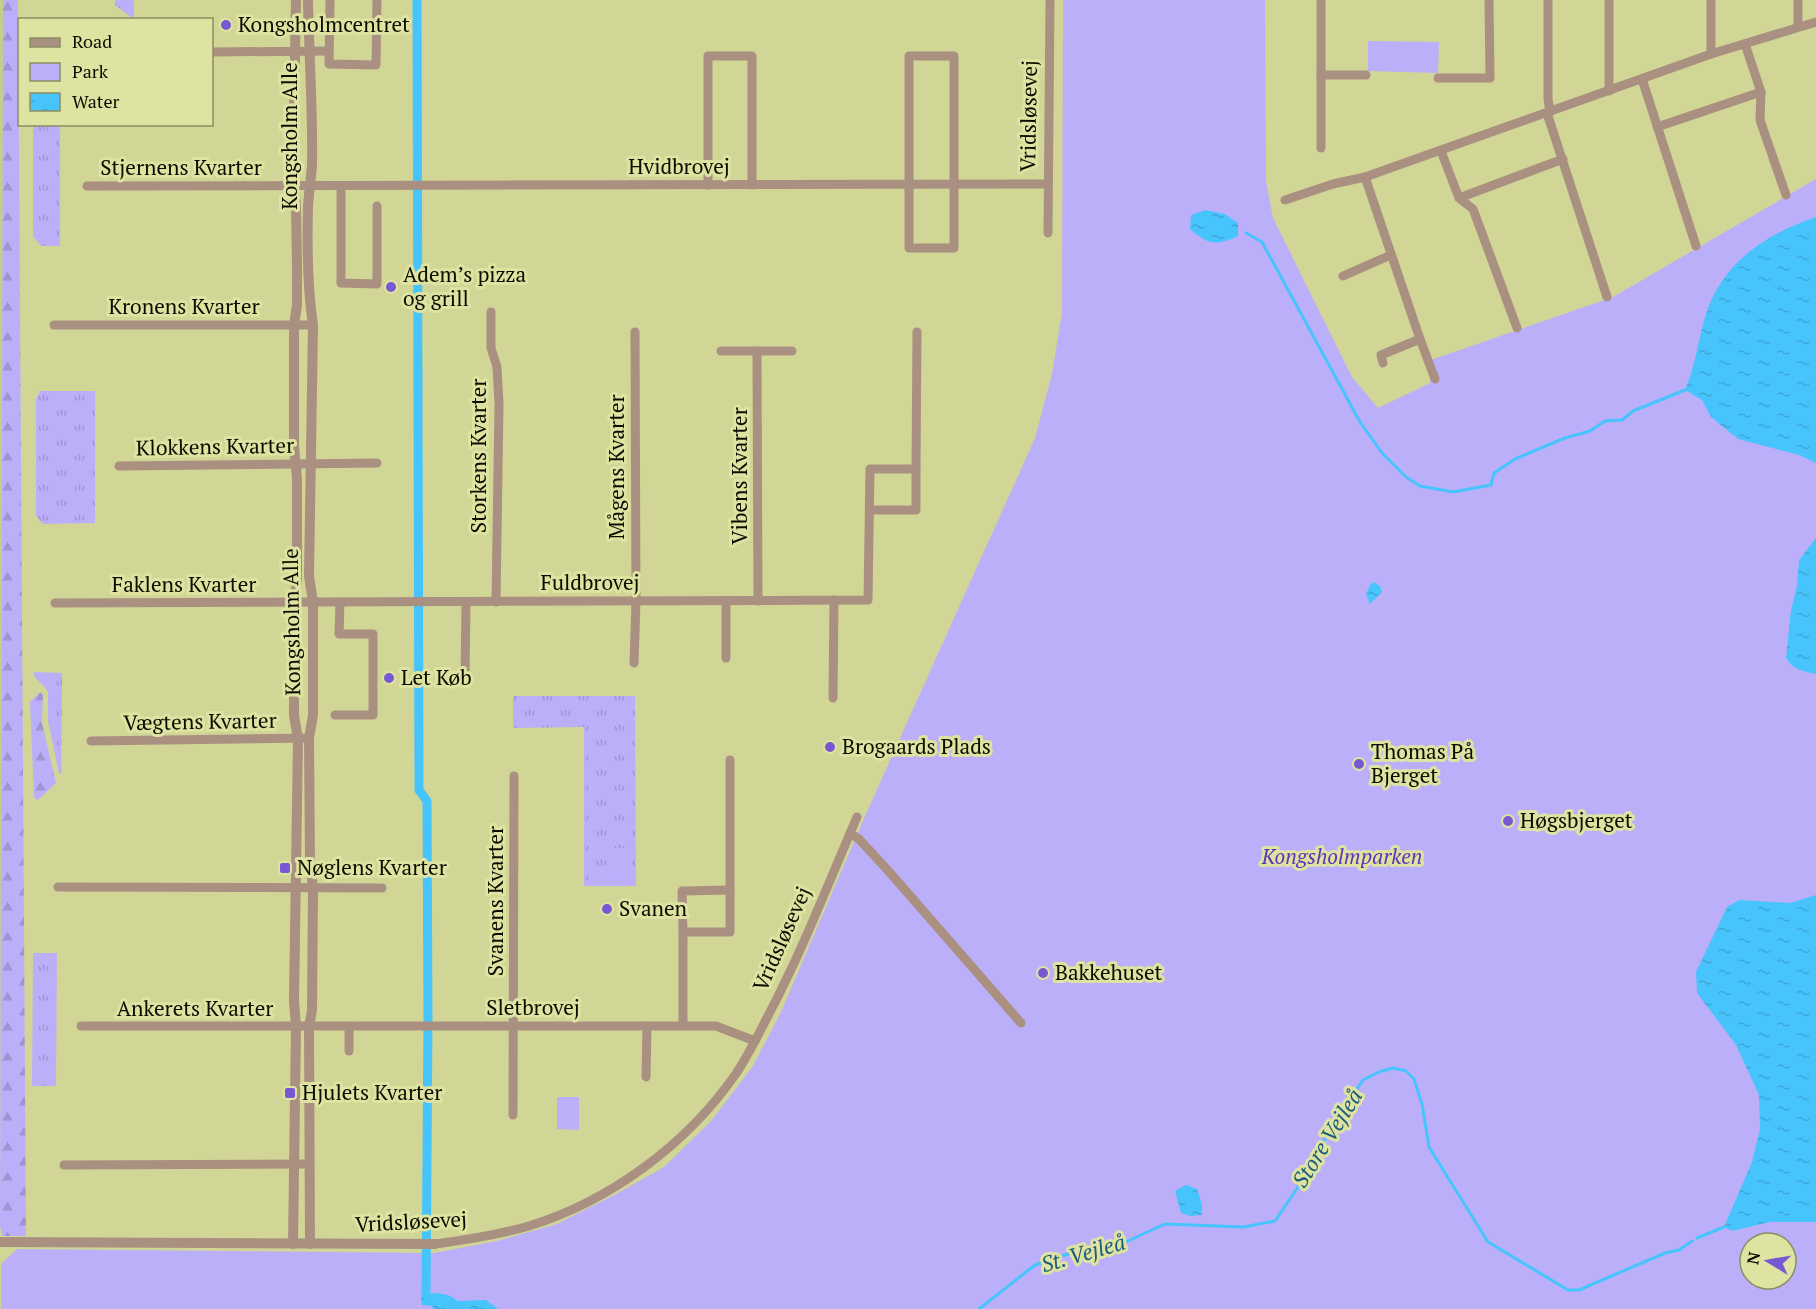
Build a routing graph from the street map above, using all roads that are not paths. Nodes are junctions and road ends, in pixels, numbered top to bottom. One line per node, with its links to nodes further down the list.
1 (296, 0): 17 (street, Kongsholm Alle)
2 (308, 0): 18 (street, Kongsholm Alle)
3 (330, 0): 15 (street)
4 (377, 0): 15 (street)
5 (1050, 0): 34 (street, Vridsløsevej)
6 (1320, 0): 20 (street)
7 (1489, 0): 22 (street)
8 (1548, 0): 26 (street)
9 (1609, 0): 24 (street)
10 (1711, 0): 19 (street)
11 (1798, 0): 13 (street)
12 (1816, 22): 13 (street)
13 (1798, 27): 14 (street)
14 (1745, 44): 19 (street); 25 (street)
15 (329, 51): 18 (street)
16 (213, 52): 17 (street)
17 (295, 52): 18 (street); 39 (street, Kongsholm Alle)
18 (310, 52): 40 (street, Kongsholm Alle)
19 (1711, 54): 23 (street)
20 (1321, 75): 21 (street); 28 (street)
21 (1366, 75)
22 (1438, 78)
23 (1642, 79): 24 (street); 27 (street)
24 (1609, 91): 26 (street)
25 (1761, 92): 27 (street); 41 (street)
26 (1548, 112): 29 (street); 30 (street)
27 (1658, 127): 46 (street)
28 (1322, 148)
29 (1441, 151): 31 (street); 42 (street)
30 (1563, 159): 42 (street); 49 (street)
31 (1365, 177): 43 (street); 47 (street)
32 (708, 184): 33 (street, Hvidbrovej); 33 (street); 38 (street, Hvidbrovej)
33 (752, 184): 35 (street, Hvidbrovej)
34 (1048, 184): 36 (street, Hvidbrovej); 45 (street, Vridsløsevej)
35 (909, 185): 36 (street, Hvidbrovej); 36 (street); 36 (street)
36 (954, 185)
37 (87, 186): 39 (street, Stjernens Kvarter)
38 (341, 186): 40 (street, Hvidbrovej); 44 (street)
39 (295, 187): 40 (street, Stjernens Kvarter); 51 (street, Kongsholm Alle)
40 (310, 187): 52 (street, Kongsholm Alle)
41 (1786, 195)
42 (1459, 198): 54 (street)
43 (1286, 200)
44 (377, 207)
45 (1048, 233)
46 (1696, 246)
47 (1390, 255): 48 (street); 57 (street)
48 (1343, 276)
49 (1607, 297)
50 (491, 312): 76 (street, Storkens Kvarter)
51 (294, 325): 52 (street, Kronens Kvarter); 53 (street, Kronens Kvarter); 63 (street, Kongsholm Alle)
52 (313, 325): 64 (street, Kongsholm Alle)
53 (54, 326)
54 (1517, 328)
55 (635, 332): 70 (street, Mågens Kvarter)
56 (917, 332): 67 (street)
57 (1420, 339): 61 (street); 62 (street)
58 (721, 351): 59 (street)
59 (757, 351): 60 (street); 72 (street, Vibens Kvarter)
60 (792, 351)
61 (1383, 363)
62 (1435, 380)
63 (295, 463): 64 (street, Klokkens Kvarter); 66 (street, Klokkens Kvarter); 78 (street, Kongsholm Alle)
64 (311, 463): 65 (street, Klokkens Kvarter); 73 (street, Kongsholm Alle)
65 (377, 463)
66 (119, 466)
67 (916, 469): 68 (street); 68 (street)
68 (870, 510): 69 (street, Fuldbrovej)
69 (834, 600): 72 (street, Fuldbrovej); 82 (street)
70 (636, 601): 71 (street, Fuldbrovej); 76 (street, Fuldbrovej); 80 (street, Mågens Kvarter)
71 (726, 601): 72 (street, Fuldbrovej); 79 (street)
72 (758, 601)
73 (313, 602): 74 (street, Fuldbrovej); 78 (street, Faklens Kvarter); 84 (street, Kongsholm Alle)
74 (340, 602): 75 (street, Fuldbrovej); 83 (street)
75 (466, 602): 76 (street, Fuldbrovej); 81 (street)
76 (496, 602)
77 (55, 603): 78 (street, Faklens Kvarter)
78 (295, 603): 84 (street, Kongsholm Alle)
79 (726, 658)
80 (634, 663)
81 (465, 675)
82 (833, 698)
83 (335, 715)
84 (303, 739): 85 (street, Vægtens Kvarter); 91 (street, Kongsholm Alle); 92 (street, Kongsholm Alle)
85 (91, 741)
86 (730, 760): 94 (street)
87 (514, 776): 97 (street, Svanens Kvarter)
88 (858, 817): 89 (street, Vridsløsevej)
89 (850, 833): 96 (street); 104 (street, Vridsløsevej)
90 (58, 887): 91 (street)
91 (294, 887): 92 (street); 101 (street, Kongsholm Alle)
92 (313, 888): 93 (street); 102 (street, Kongsholm Alle)
93 (382, 888)
94 (730, 890): 95 (street); 95 (street)
95 (683, 932): 100 (street)
96 (1021, 1023)
97 (514, 1025): 99 (street, Sletbrovej); 103 (street, Sletbrovej); 107 (street, Svanens Kvarter)
98 (81, 1026): 101 (street, Ankerets Kvarter)
99 (647, 1026): 100 (street, Sletbrovej); 106 (street)
100 (683, 1026): 104 (street, Sletbrovej)
101 (296, 1027): 102 (street, Ankerets Kvarter); 108 (street, Kongsholm Alle)
102 (309, 1027): 103 (street, Sletbrovej); 109 (street, Kongsholm Alle)
103 (349, 1027): 105 (street)
104 (755, 1041): 114 (street, Vridsløsevej)
105 (349, 1051)
106 (646, 1077)
107 (513, 1115)
108 (296, 1164): 109 (street); 110 (street); 112 (street, Kongsholm Alle)
109 (309, 1164): 113 (street, Kongsholm Alle)
110 (64, 1165)
111 (0, 1242): 112 (street, Vridsløsevej)
112 (293, 1244): 113 (street, Vridsløsevej)
113 (310, 1244): 114 (street, Vridsløsevej)
114 (435, 1244)

